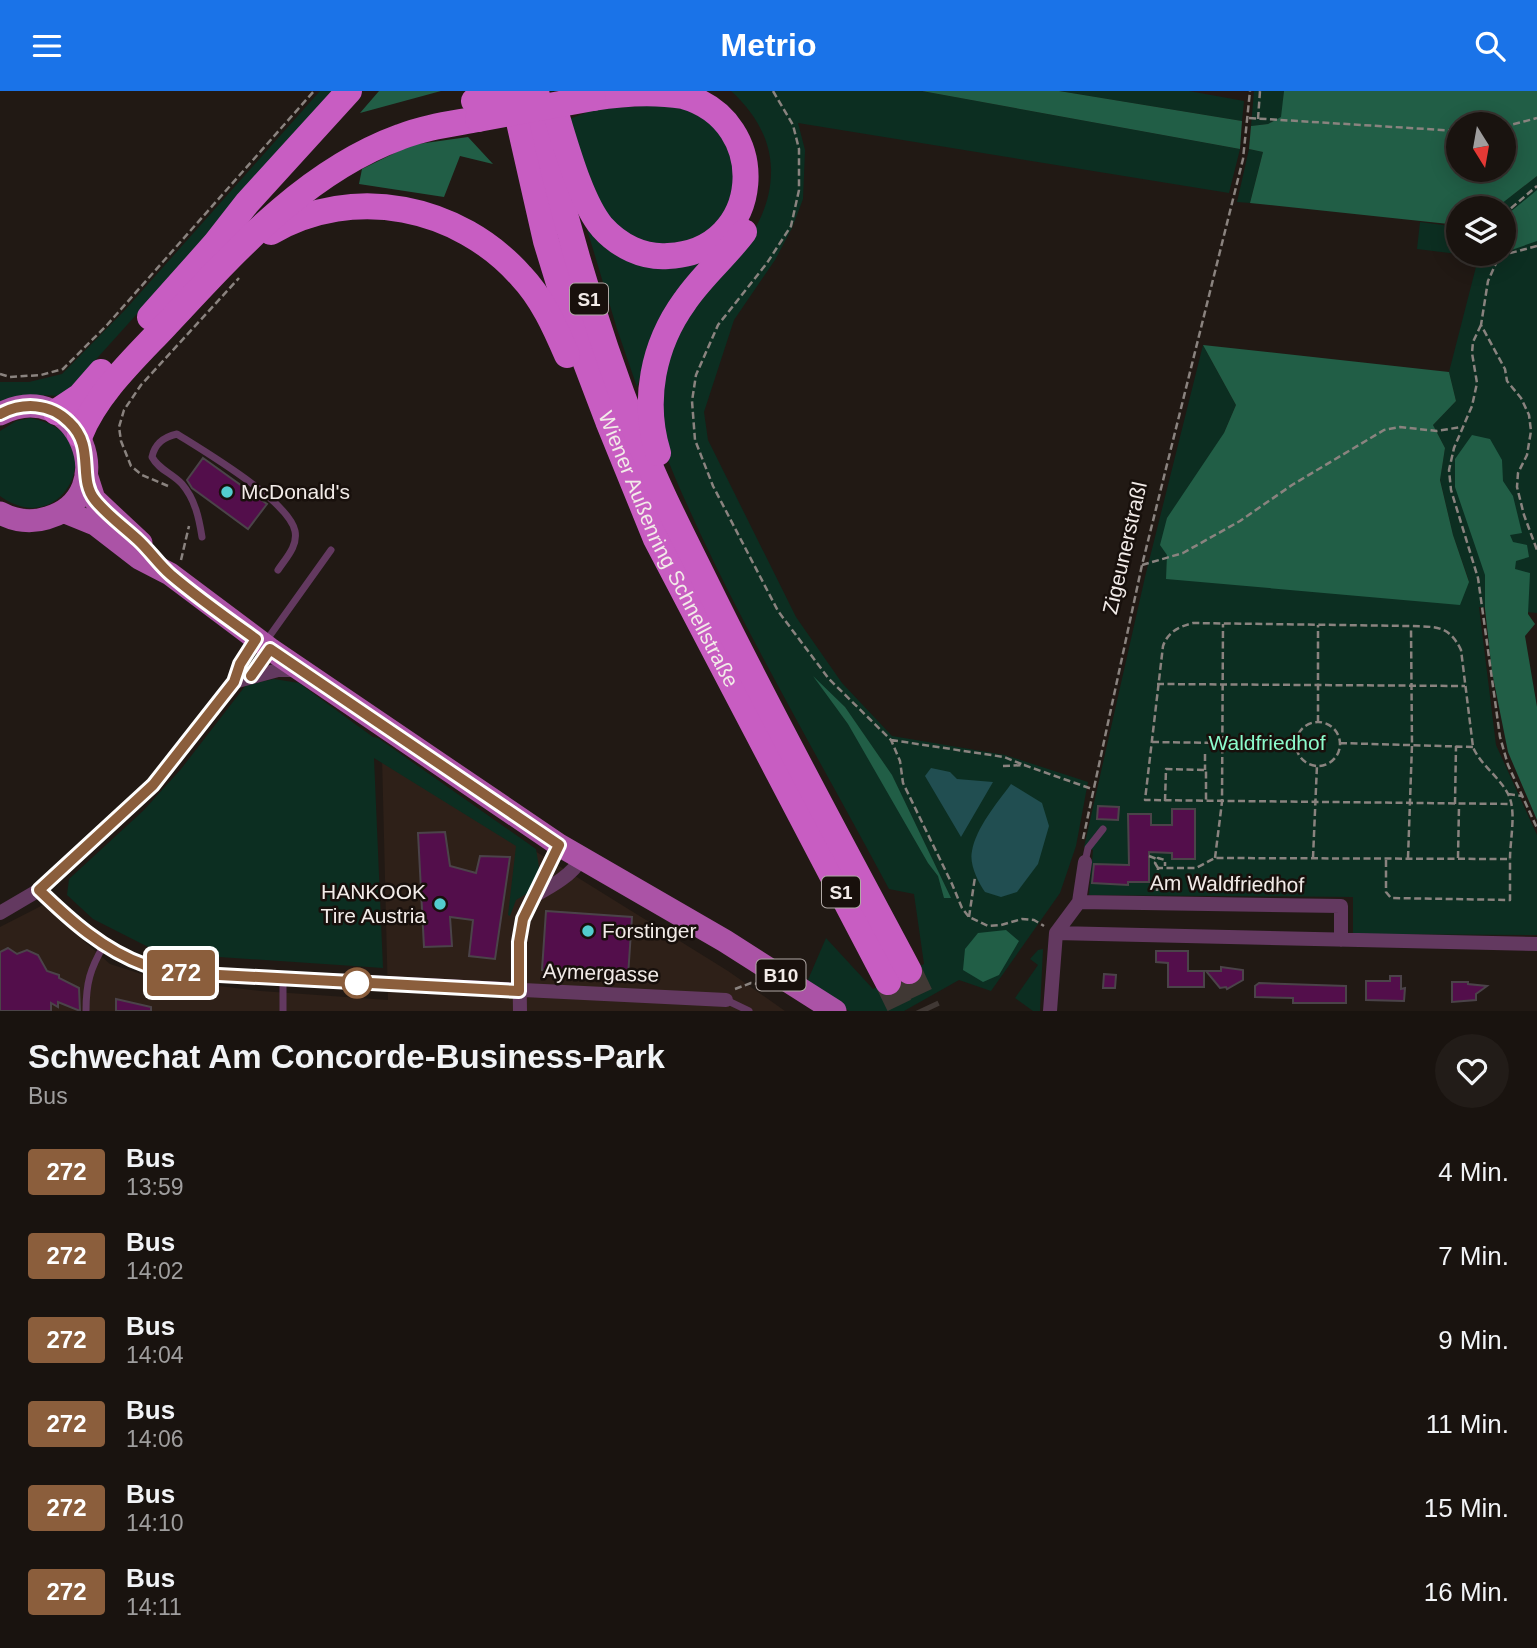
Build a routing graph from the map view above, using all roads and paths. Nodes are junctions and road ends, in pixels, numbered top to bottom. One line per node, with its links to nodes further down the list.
1 (314, 91): 24 (path)
2 (349, 91): 21 (highway)
3 (512, 91): 27 (highway, Wiener Außenring Schnellstraße / S1)
4 (529, 91): 11 (highway, bridge)
5 (536, 91): 32 (highway, Wiener Außenring Schnellstraße / S1)
6 (549, 91): 11 (highway, bridge)
7 (710, 91): 32 (highway)
8 (773, 91): 55 (path)
9 (1250, 91): 12 (path, Zigeunerstraßl)
10 (1259, 91): 14 (path)
11 (476, 110): 21 (highway)
12 (1248, 118): 14 (path); 39 (path, Zigeunerstraßl)
13 (1537, 118): 15 (path)
14 (1258, 119): 16 (path)
15 (1516, 124)
16 (1446, 130)
17 (1537, 186): 18 (path)
18 (1516, 205)
19 (1537, 246): 20 (path)
20 (1516, 251)
21 (230, 258): 25 (highway); 27 (highway); 29 (highway); 31 (path)
22 (1495, 266): 23 (path)
23 (1481, 325): 28 (path); 38 (path)
24 (0, 374)
25 (56, 412): 26 (main road); 29 (main road)
26 (0, 414)
27 (608, 421): 32 (highway, Wiener Außenring Schnellstraße / S1)
28 (1461, 427): 39 (path); 70 (path)
29 (79, 435): 30 (main road, B10)
30 (86, 474): 33 (main road); 41 (main road, B10)
31 (169, 487)
32 (665, 499)
33 (63, 511): 34 (main road); 41 (main road, B10)
34 (2, 516)
35 (189, 523): 41 (path)
36 (202, 537): 40 (lane)
37 (331, 550): 45 (lane)
38 (1537, 550)
39 (1142, 565): 68 (path, Zigeunerstraßl)
40 (278, 570)
41 (170, 574): 45 (main road, B10)
42 (1223, 624): 43 (path); 49 (path); 50 (path)
43 (1318, 625): 44 (path); 51 (path)
44 (1411, 626): 52 (path); 53 (path)
45 (263, 644): 46 (main road, B10); 47 (street); 48 (street)
46 (300, 670): 47 (street); 80 (main road, B10)
47 (251, 676): 48 (street)
48 (234, 682): 95 (street)
49 (1157, 684): 50 (path); 56 (path)
50 (1223, 684): 51 (path); 58 (path)
51 (1318, 684): 52 (path); 54 (path)
52 (1412, 685): 53 (path); 60 (path)
53 (1465, 687): 62 (path)
54 (1318, 722): 57 (path); 59 (path)
55 (891, 740): 64 (path); 100 (path)
56 (1152, 742): 58 (path); 71 (path)
57 (1340, 743): 60 (path); 65 (path)
58 (1223, 744): 59 (path); 73 (path)
59 (1296, 744): 65 (path)
60 (1412, 745): 61 (path); 75 (path)
61 (1456, 746): 62 (path); 76 (path)
62 (1473, 747): 69 (path)
63 (1205, 754): 67 (path)
64 (1024, 765): 66 (path); 68 (path)
65 (1317, 765): 74 (path)
66 (1003, 766)
67 (1205, 770): 71 (path); 72 (path)
68 (1093, 789): 90 (path, Zigeunerstraßl)
69 (1508, 794): 70 (path); 77 (path)
70 (1522, 796): 78 (path)
71 (1165, 801): 72 (path)
72 (1206, 802): 73 (path)
73 (1223, 802): 74 (path); 83 (path)
74 (1317, 804): 75 (path); 84 (path)
75 (1410, 804): 76 (path); 85 (path)
76 (1457, 804): 77 (path); 86 (path)
77 (1512, 804): 89 (path)
78 (1537, 828)
79 (1102, 829): 90 (lane)
80 (559, 845): 82 (main road, B10); 96 (street)
81 (1149, 856): 87 (path)
82 (582, 858): 96 (street); 113 (main road, B10)
83 (1215, 858): 84 (path); 91 (path)
84 (1313, 858): 88 (path)
85 (1408, 858): 86 (path); 88 (path)
86 (1458, 858): 89 (path)
87 (1157, 859): 91 (path); 93 (path)
88 (1386, 859): 89 (path)
89 (1510, 859)
90 (1085, 862): 97 (street)
91 (1165, 866): 93 (path)
92 (1149, 868): 93 (path)
93 (1158, 868): 98 (path)
94 (975, 877): 100 (path)
95 (39, 890): 99 (street); 104 (street, Aymergasse)
96 (534, 896): 107 (street)
97 (1079, 902): 98 (street, Am Waldfriedhof); 101 (street)
98 (1157, 905): 102 (street, Am Waldfriedhof)
99 (0, 913)
100 (969, 916): 101 (path)
101 (1056, 933): 102 (street); 114 (street)
102 (1341, 940): 103 (street)
103 (1537, 944)
104 (104, 945): 105 (street, Aymergasse); 109 (lane)
105 (283, 980): 107 (street, Aymergasse); 110 (lane)
106 (761, 984): 108 (path)
107 (519, 991): 108 (street, Aymergasse); 111 (street)
108 (726, 1000): 112 (lane)
109 (86, 1011)
110 (283, 1011)
111 (520, 1011)
112 (749, 1011)
113 (835, 1011)
114 (1050, 1011)

